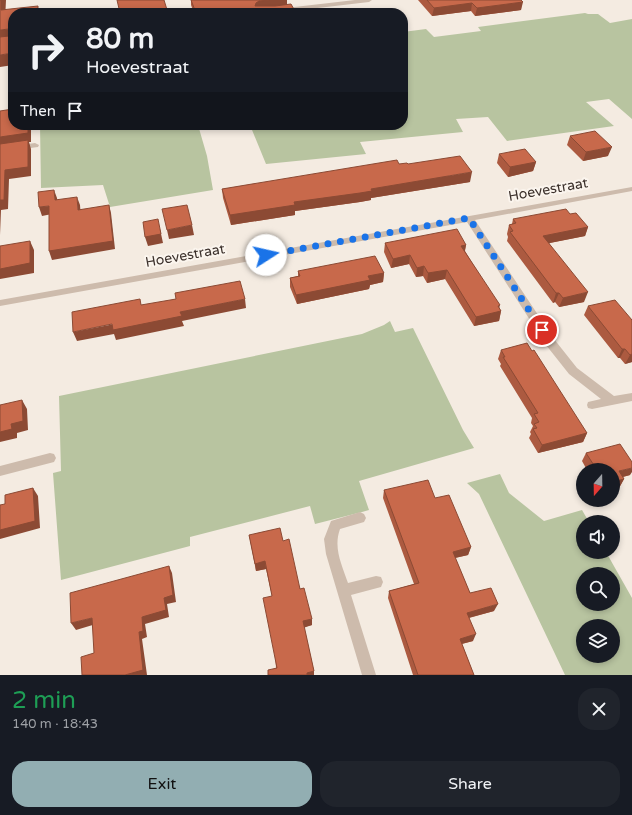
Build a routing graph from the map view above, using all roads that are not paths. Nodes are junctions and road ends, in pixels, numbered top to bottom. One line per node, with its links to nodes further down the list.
1 (368, 0): 2 (street)
2 (302, 8)
3 (35, 145): 4 (street)
4 (0, 150)
5 (632, 189): 6 (street, Hoevestraat)
6 (469, 218): 7 (street, Hoevestraat); 9 (street)
7 (0, 303)
8 (632, 397): 9 (street)
9 (612, 401): 10 (street)
10 (592, 405)
11 (50, 458): 12 (street)
12 (0, 471)
13 (360, 518): 15 (street)
14 (376, 582): 15 (street)
15 (344, 591): 16 (street)
16 (369, 675)

